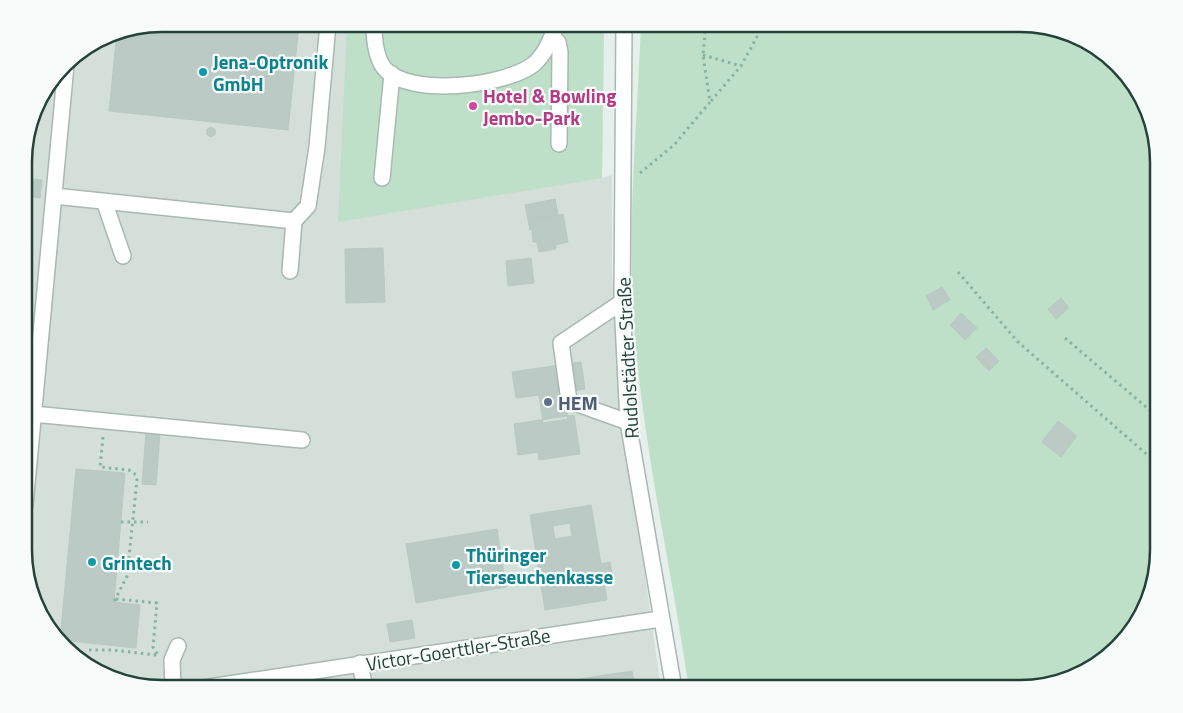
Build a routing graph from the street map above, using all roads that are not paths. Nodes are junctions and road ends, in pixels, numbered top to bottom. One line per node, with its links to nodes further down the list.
1 (327, 33): 12 (street)
2 (375, 33): 6 (street)
3 (553, 33): 6 (street)
4 (555, 33): 8 (street)
5 (624, 33): 15 (street, Rudolstädter Straße)
6 (392, 74): 9 (street)
7 (63, 79): 10 (street)
8 (559, 144)
9 (382, 178)
10 (54, 196): 11 (street); 16 (street)
11 (104, 201): 12 (street); 13 (street)
12 (294, 221): 14 (street)
13 (123, 256)
14 (290, 271)
15 (622, 302): 20 (street, Rudolstädter Straße); 20 (street)
16 (32, 378)
17 (32, 407): 18 (street)
18 (33, 414): 19 (street); 21 (street)
19 (32, 422)
20 (628, 422): 22 (street, Rudolstädter Straße)
21 (302, 440)
22 (660, 619): 24 (street, Victor-Goerttler-Straße); 28 (street, Rudolstädter Straße)
23 (178, 646): 25 (street)
24 (360, 663): 26 (street, Victor-Goerttler-Straße); 27 (street)
25 (172, 680)
26 (264, 680)
27 (363, 680)
28 (672, 680)

